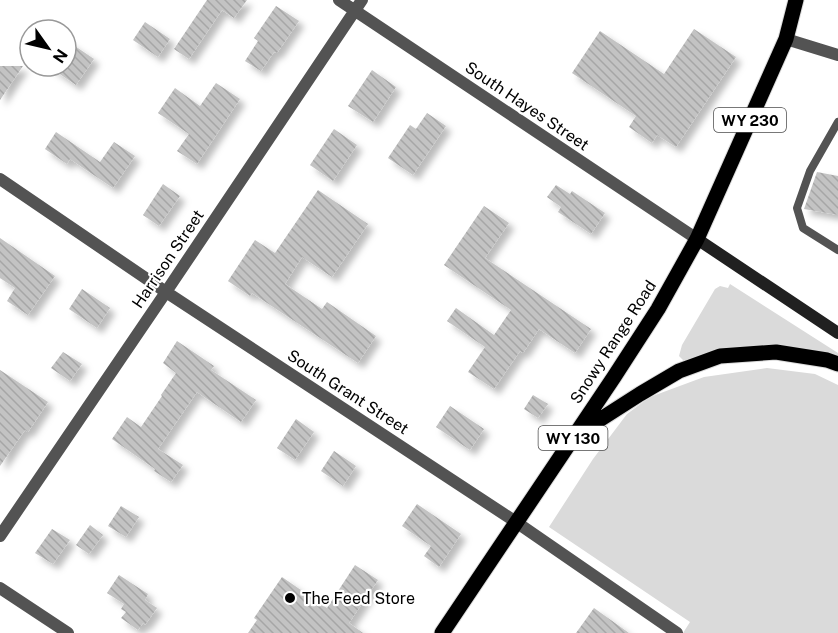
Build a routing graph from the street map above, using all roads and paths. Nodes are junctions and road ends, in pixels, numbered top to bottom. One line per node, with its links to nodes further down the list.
1 (339, 0): 3 (street, South Hayes Street)
2 (796, 0): 4 (main road, WY 230)
3 (359, 5): 9 (street, South Hayes Street); 11 (street, Harrison Street)
4 (786, 39): 5 (street); 9 (main road, WY 230)
5 (838, 55)
6 (838, 122): 7 (lane)
7 (835, 132): 10 (lane)
8 (0, 179): 11 (street, South Grant Street)
9 (697, 239): 12 (main road); 14 (main road, Snowy Range Road / WY 130)
10 (838, 250)
11 (166, 292): 15 (street, South Grant Street); 16 (street, Harrison Street)
12 (838, 333)
13 (838, 364): 14 (main road, WY 130)
14 (574, 436): 15 (main road, Snowy Range Road / WY 130)
15 (516, 522): 19 (main road, Snowy Range Road / WY 130); 20 (street, South Grant Street)
16 (0, 536)
17 (0, 588): 18 (street)
18 (68, 633)
19 (442, 633)
20 (677, 633)

